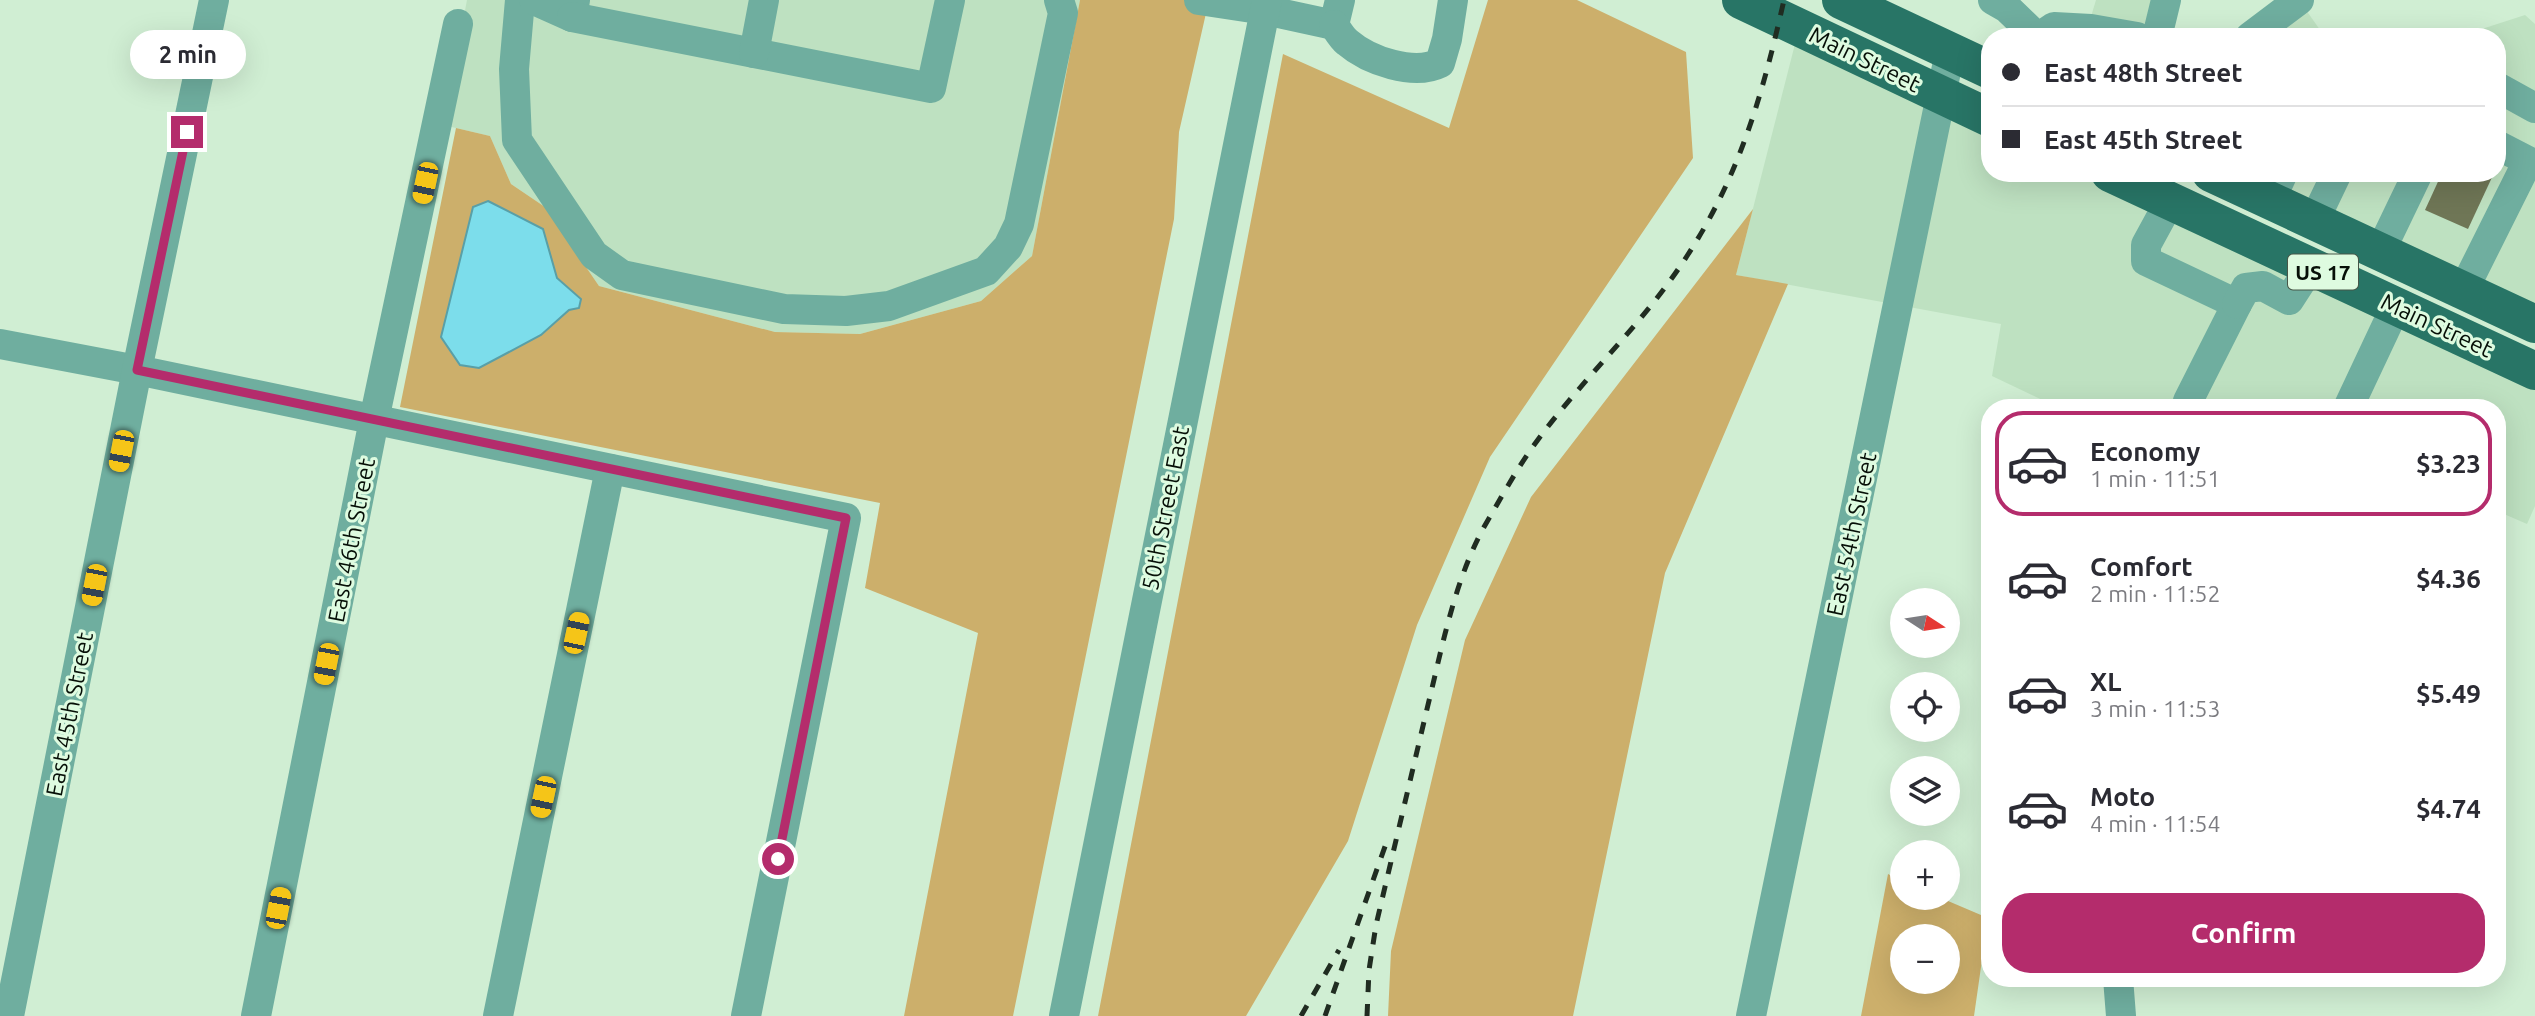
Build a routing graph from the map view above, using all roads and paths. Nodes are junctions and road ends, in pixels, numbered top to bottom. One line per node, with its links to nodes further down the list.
1 (214, 0): 45 (street, East 45th Street)
2 (520, 0): 6 (street)
3 (534, 0): 15 (street)
4 (764, 0): 24 (street)
5 (950, 0): 24 (street)
6 (1059, 0)
7 (1199, 0): 14 (street)
8 (1453, 0): 16 (street)
9 (1741, 0): 27 (main road, Main Street)
10 (1841, 0): 23 (main road, Main Street)
11 (1993, 0): 18 (street)
12 (2166, 0): 21 (street)
13 (2299, 0): 22 (street)
14 (1266, 5): 16 (street); 56 (street, 50th Street East)
15 (574, 8): 24 (street)
16 (1337, 13)
17 (458, 24): 49 (street, East 46th Street)
18 (2028, 28)
19 (2052, 28): 20 (street)
20 (2072, 28)
21 (2159, 28)
22 (2262, 28)
23 (1950, 52): 25 (main road, Main Street); 27 (street, East 54th Street)
24 (754, 53)
25 (1981, 66)
26 (2506, 92): 28 (street)
27 (1942, 95): 29 (main road, Main Street); 57 (street, East 54th Street)
28 (2535, 108)
29 (1981, 113)
30 (2506, 148): 31 (street)
31 (2533, 157): 40 (street)
32 (2129, 182): 36 (main road, Main Street / US 17)
33 (2252, 182): 37 (main road, Main Street / US 17)
34 (2333, 182): 37 (street)
35 (2414, 182): 38 (street)
36 (2170, 201): 39 (main road, Main Street / US 17); 41 (street)
37 (2314, 221): 38 (main road, Main Street / US 17)
38 (2379, 252): 40 (main road, Main Street / US 17)
39 (2311, 266): 41 (street); 42 (main road, Main Street / US 17)
40 (2463, 291): 43 (main road, Main Street / US 17)
41 (2237, 304): 47 (street)
42 (2396, 306): 46 (main road, Main Street / US 17); 48 (street)
43 (2535, 324)
44 (0, 344): 45 (street)
45 (137, 370): 49 (street); 52 (street, East 45th Street)
46 (2535, 371)
47 (2189, 399)
48 (2352, 399)
49 (374, 420): 50 (street); 53 (street, East 46th Street)
50 (610, 469): 54 (street); 55 (street)
51 (2119, 987): 58 (street)
52 (9, 1016)
53 (256, 1016)
54 (498, 1016)
55 (746, 1016)
56 (1064, 1016)
57 (1751, 1016)
58 (2121, 1016)

